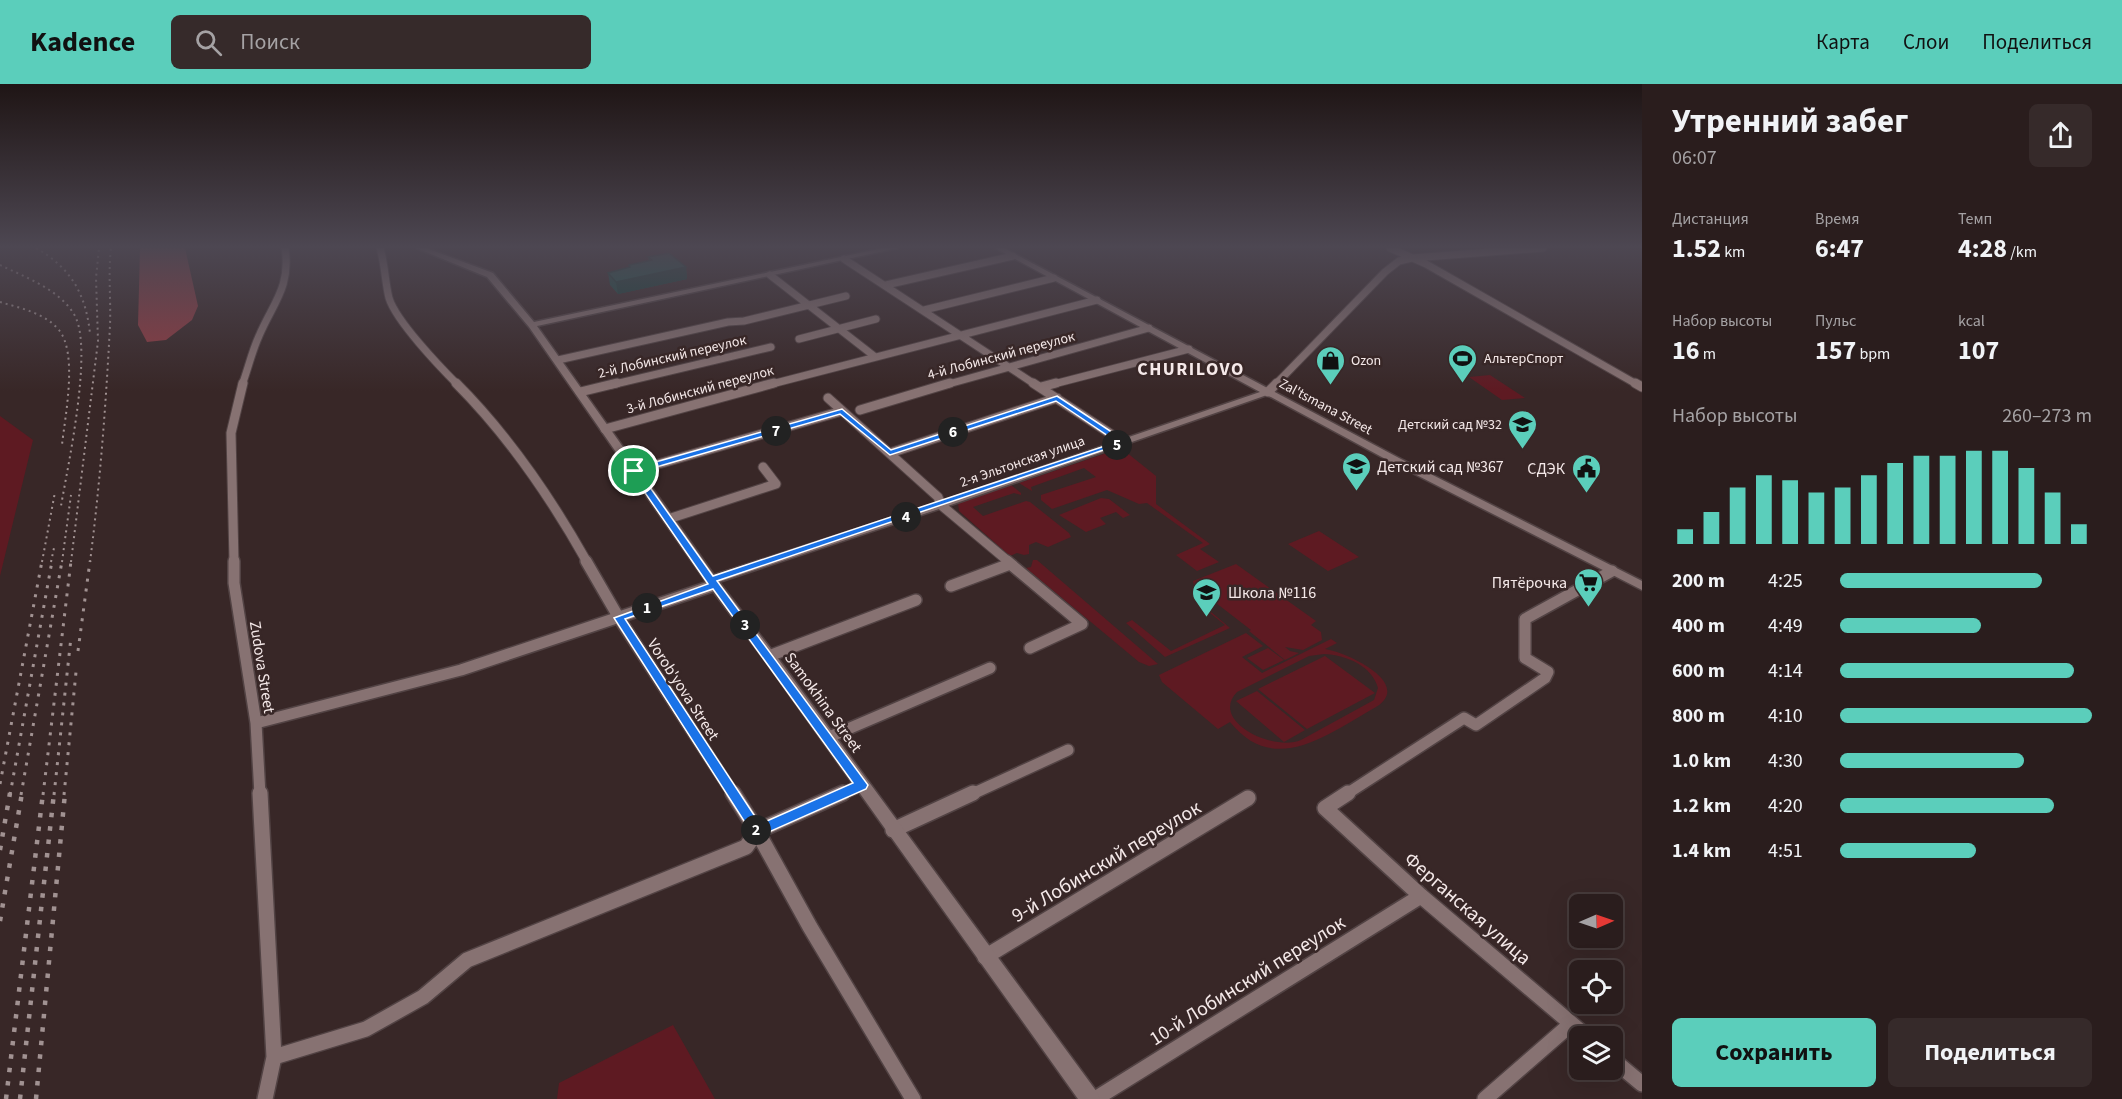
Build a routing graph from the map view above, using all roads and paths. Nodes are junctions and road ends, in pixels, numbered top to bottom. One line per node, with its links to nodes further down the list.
1 (279, 295): 51 (street, Zudova Street)
2 (389, 295): 47 (street, Vorob'yova Street)
3 (507, 295): 16 (street, Samokhina Street)
4 (673, 295): 16 (street)
5 (795, 295): 13 (street)
6 (902, 295): 14 (street)
7 (983, 295): 14 (street)
8 (1088, 295): 12 (street, Zal'tsmana Street)
9 (1362, 295): 29 (street, 2-я Эльтонская улица)
10 (1479, 295): 27 (street)
11 (846, 297): 13 (street)
12 (1097, 300): 17 (street, Zal'tsmana Street); 19 (street, 3-й Лобинский переулок)
13 (808, 306): 18 (street); 24 (street)
14 (924, 310): 19 (street)
15 (876, 319): 18 (street)
16 (532, 325): 24 (street, Samokhina Street)
17 (1149, 328): 22 (street, Zal'tsmana Street); 25 (street, 4-й Лобинский переулок)
18 (838, 329): 20 (street); 23 (street)
19 (963, 335): 23 (street, 3-й Лобинский переулок); 25 (street)
20 (799, 339)
21 (771, 347): 28 (street, 2-й Лобинский переулок)
22 (1189, 349): 26 (street); 29 (street, Zal'tsmana Street)
23 (874, 356): 34 (street, 3-й Лобинский переулок)
24 (558, 360): 28 (street, Samokhina Street)
25 (1008, 366): 26 (street); 32 (street, 4-й Лобинский переулок)
26 (1041, 387): 31 (street)
27 (1642, 387)
28 (580, 392): 34 (street, Samokhina Street)
29 (1268, 392): 35 (street, 2-я Эльтонская улица); 42 (street, Zal'tsmana Street)
30 (828, 398): 33 (street)
31 (1057, 398): 35 (street); 36 (street)
32 (860, 410)
33 (842, 411): 36 (street); 38 (street)
34 (605, 429): 38 (street, Samokhina Street)
35 (1123, 442): 39 (street, 2-я Эльтонская улица)
36 (890, 453): 39 (street)
37 (763, 467): 40 (street)
38 (634, 471): 40 (street, Samokhina Street)
39 (941, 505): 41 (street); 43 (street, 2-я Эльтонская улица)
40 (668, 519): 43 (street, Samokhina Street)
41 (1010, 564): 44 (street); 48 (street)
42 (1612, 571): 45 (street, Zal'tsmana Street); 58 (street, Ферганская улица)
43 (713, 583): 47 (street); 49 (street, Samokhina Street)
44 (951, 586)
45 (1642, 586)
46 (916, 600): 49 (street)
47 (619, 618): 51 (street); 57 (street, Vorob'yova Street)
48 (1030, 648)
49 (769, 657): 52 (street, Samokhina Street)
50 (990, 668): 52 (street)
51 (256, 723): 62 (street, Zudova Street)
52 (827, 738): 54 (street, Samokhina Street)
53 (1068, 750): 56 (street)
54 (862, 785): 56 (street, Samokhina Street); 57 (street)
55 (1248, 798): 59 (street, 9-й Лобинский переулок)
56 (893, 830): 59 (street, Samokhina Street)
57 (757, 831): 62 (street); 66 (street, Vorob'yova Street)
58 (1421, 896): 60 (street, Ферганская улица); 68 (street, 10-й Лобинский переулок)
59 (985, 957): 67 (street, Samokhina Street)
60 (1571, 1024): 61 (street, Ферганская улица); 69 (street)
61 (1574, 1026)
62 (274, 1057): 65 (street, Zudova Street)
63 (1623, 1068): 64 (street)
64 (1642, 1084)
65 (265, 1099)
66 (913, 1099)
67 (1090, 1099)
68 (1095, 1099)
69 (1485, 1099)

